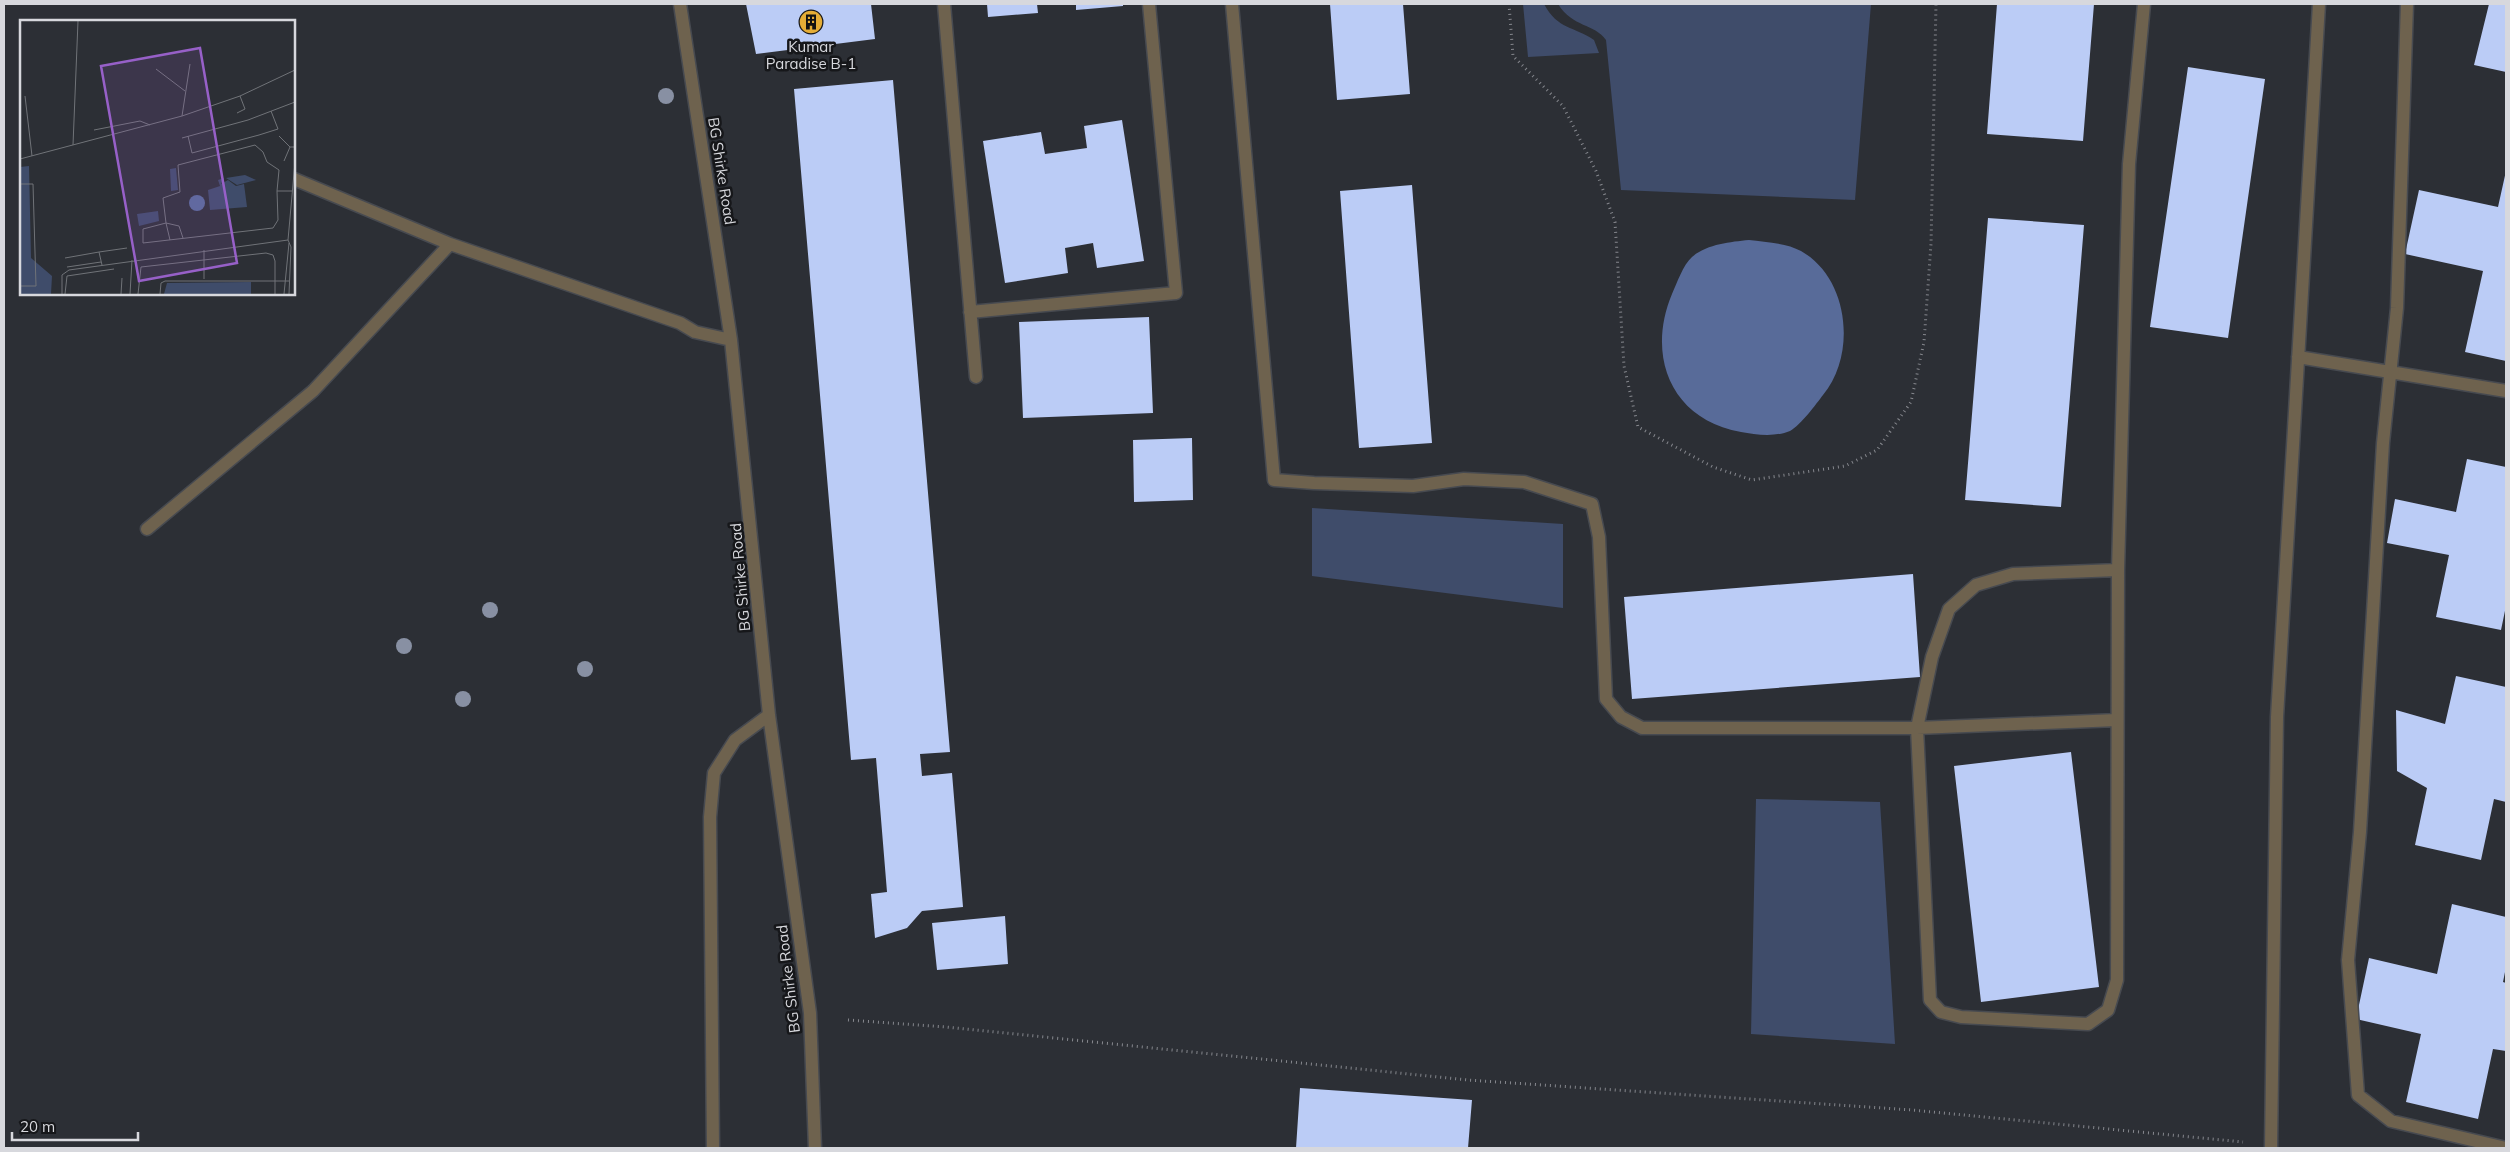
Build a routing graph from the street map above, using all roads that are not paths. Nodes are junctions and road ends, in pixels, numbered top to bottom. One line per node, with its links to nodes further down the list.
1 (680, 4): 11 (street, BG Shirke Road)
2 (944, 4): 10 (street)
3 (1149, 4): 10 (street)
4 (1232, 4): 20 (street)
5 (2144, 4): 17 (street)
6 (2319, 4): 12 (street)
7 (2407, 4): 13 (street)
8 (295, 179): 9 (street)
9 (450, 244): 11 (street); 16 (street)
10 (970, 312): 14 (street)
11 (731, 340): 18 (street, BG Shirke Road)
12 (2298, 357): 13 (street); 21 (street)
13 (2391, 372): 15 (street); 24 (street)
14 (976, 377)
15 (2506, 391)
16 (147, 529)
17 (2118, 570): 19 (street); 20 (street)
18 (769, 715): 22 (street); 23 (street, BG Shirke Road)
19 (2117, 720): 20 (street); 20 (street)
20 (1917, 728)
21 (2271, 1146)
22 (713, 1148)
23 (815, 1148)
24 (2506, 1148)

